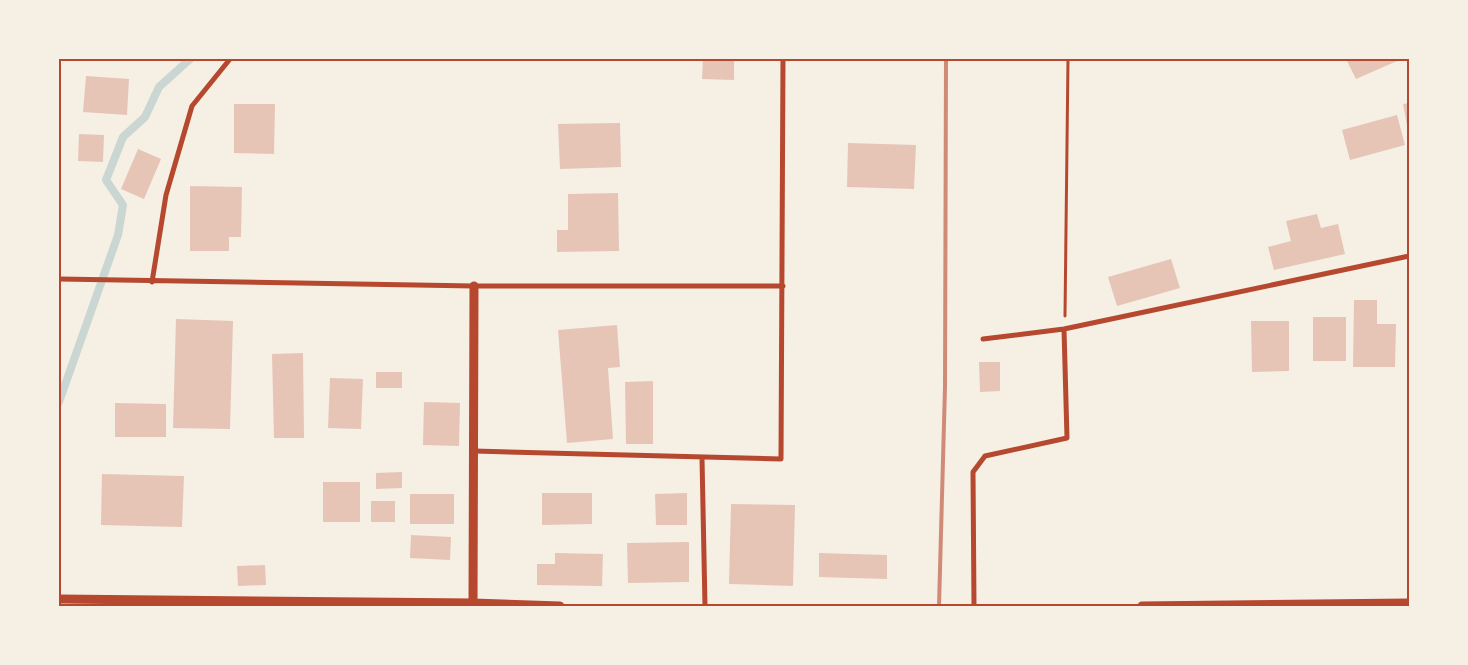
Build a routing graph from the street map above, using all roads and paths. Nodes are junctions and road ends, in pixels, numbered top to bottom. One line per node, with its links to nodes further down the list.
1 (230, 59): 6 (street)
2 (783, 59): 8 (street)
3 (1068, 59): 9 (path)
4 (1409, 256): 9 (street)
5 (59, 279): 6 (street)
6 (152, 282): 7 (street)
7 (474, 286): 8 (street); 11 (street)
8 (783, 286): 12 (street)
9 (1064, 329): 10 (street); 19 (street)
10 (983, 339)
11 (474, 452): 12 (street); 16 (street)
12 (702, 458): 18 (street)
13 (59, 599): 15 (street)
14 (1409, 603): 20 (street)
15 (278, 604): 16 (street)
16 (473, 605): 17 (street)
17 (560, 606)
18 (704, 606)
19 (974, 606)
20 (1142, 606)

